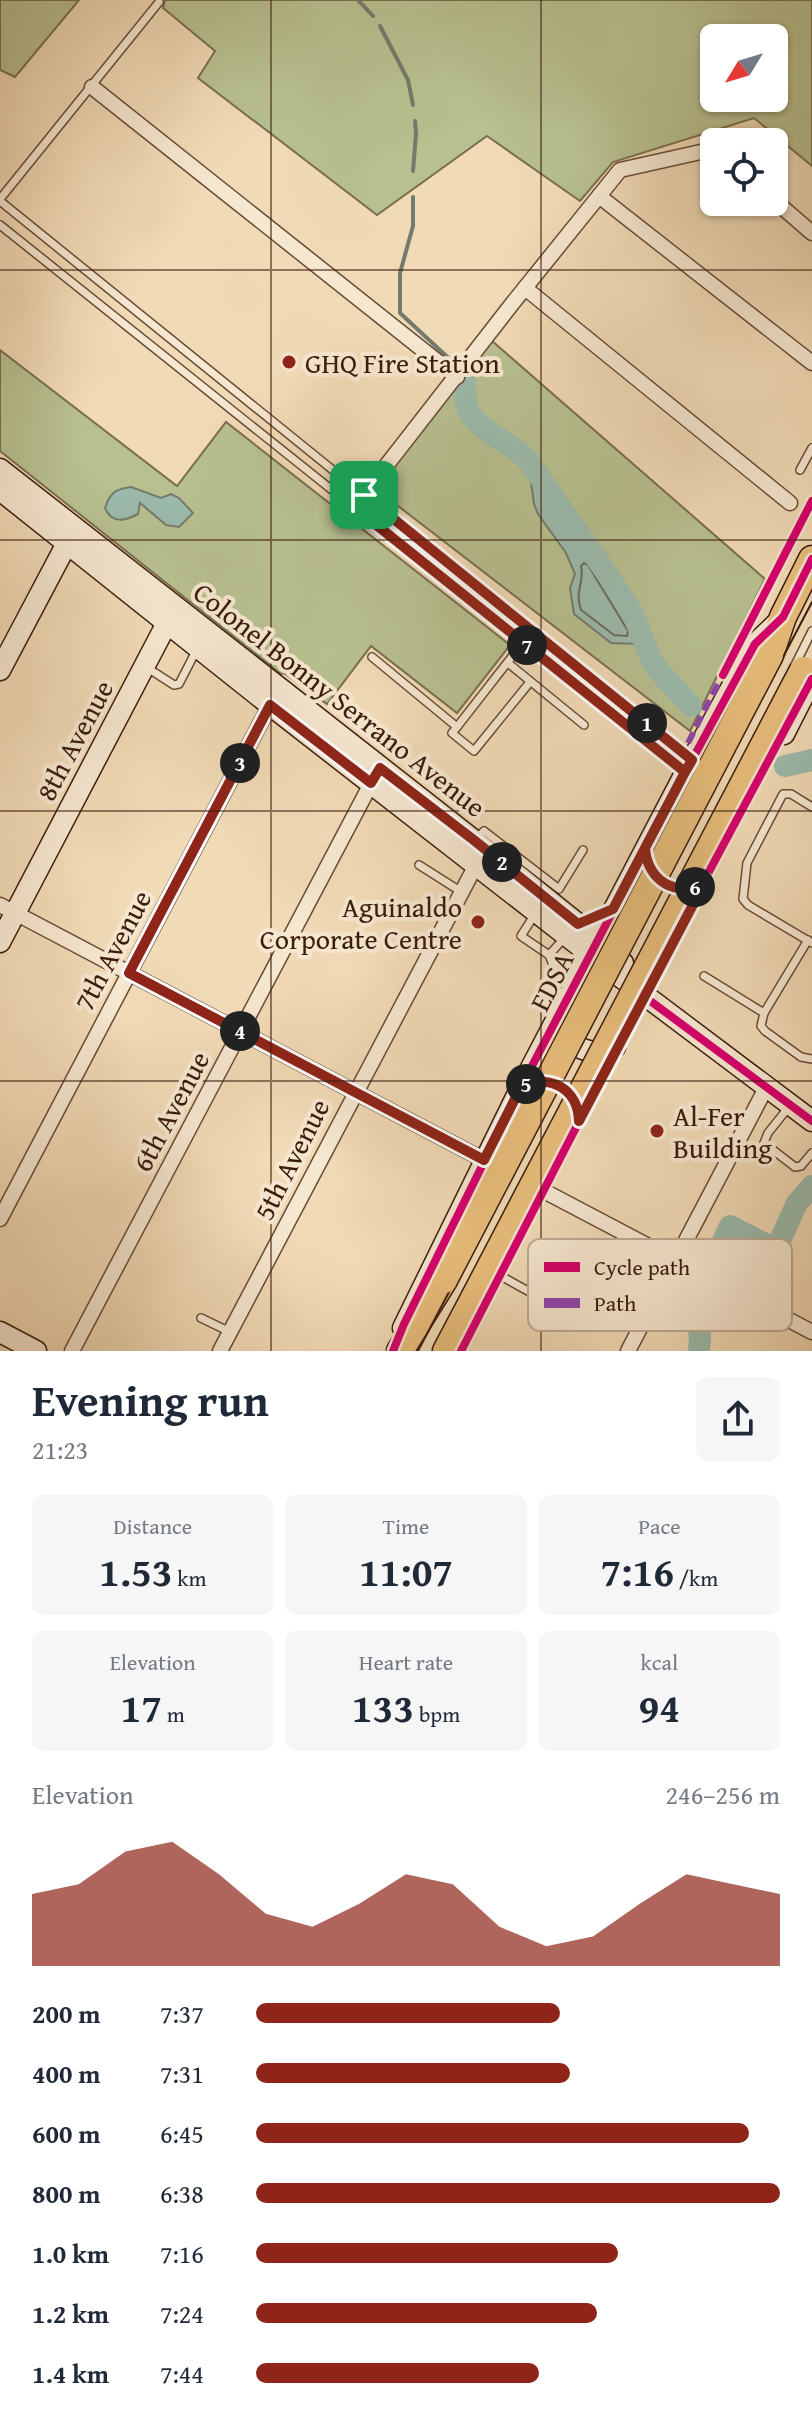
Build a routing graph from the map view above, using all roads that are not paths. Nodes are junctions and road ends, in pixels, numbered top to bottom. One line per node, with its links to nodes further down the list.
1 (159, 2): 2 (lane)
2 (92, 87): 5 (lane); 11 (street)
3 (700, 152): 4 (street)
4 (599, 196): 9 (street); 10 (street)
5 (0, 200): 16 (lane)
6 (788, 212): 8 (street)
7 (0, 225): 16 (lane)
8 (812, 233)
9 (525, 288): 11 (street); 17 (street)
10 (812, 363)
11 (460, 373): 16 (street)
12 (812, 448): 14 (lane)
13 (0, 469): 18 (main road, Colonel Bonny Serrano Avenue)
14 (800, 470)
15 (0, 490): 18 (main road, Colonel Bonny Serrano Avenue)
16 (359, 501): 22 (lane); 24 (lane)
17 (790, 503)
18 (71, 535): 20 (main road, Colonel Bonny Serrano Avenue); 30 (main road)
19 (812, 559): 21 (highway, EDSA)
20 (172, 615): 25 (main road, Colonel Bonny Serrano Avenue); 28 (main road, 8th Avenue); 36 (main road, Colonel Bonny Serrano Avenue)
21 (783, 617): 29 (highway, EDSA); 35 (main road, EDSA)
22 (532, 631): 24 (lane); 35 (lane)
23 (812, 631): 29 (lane)
24 (524, 642): 27 (lane); 35 (lane)
25 (198, 648): 28 (lane); 32 (main road, Colonel Bonny Serrano Avenue)
26 (372, 657): 34 (lane)
27 (508, 663): 31 (lane); 34 (lane)
28 (144, 666): 49 (main road, 8th Avenue)
29 (797, 667): 43 (main road, EDSA); 87 (highway, EDSA, bridge); 92 (highway, EDSA, bridge)
30 (0, 670)
31 (530, 682): 33 (lane); 34 (lane)
32 (270, 705): 36 (main road, Colonel Bonny Serrano Avenue); 58 (street, 7th Avenue)
33 (584, 725)
34 (457, 727)
35 (688, 766): 39 (main road, EDSA)
36 (376, 775): 38 (main road, Colonel Bonny Serrano Avenue); 42 (main road, Colonel Bonny Serrano Avenue); 64 (street, 6th Avenue)
37 (812, 807): 55 (lane)
38 (475, 841): 40 (lane); 52 (main road, Colonel Bonny Serrano Avenue)
39 (645, 848): 44 (lane); 47 (main road, EDSA)
40 (583, 850)
41 (419, 865): 46 (lane)
42 (472, 870): 46 (street, 5th Avenue); 50 (main road, Colonel Bonny Serrano Avenue)
43 (706, 880): 45 (lane); 53 (main road, EDSA)
44 (664, 884)
45 (678, 889)
46 (460, 891): 69 (street, 5th Avenue)
47 (623, 902): 48 (lane); 52 (main road); 56 (main road, EDSA)
48 (650, 903)
49 (8, 909): 54 (main road, 8th Avenue); 58 (street)
50 (536, 912): 52 (main road, Colonel Bonny Serrano Avenue); 57 (lane)
51 (664, 914): 53 (lane)
52 (572, 930): 56 (main road, Colonel Bonny Serrano Avenue); 57 (lane)
53 (674, 937): 61 (main road, EDSA)
54 (0, 942)
55 (810, 942): 63 (lane)
56 (594, 947): 60 (main road, EDSA); 61 (main road, Colonel Bonny Serrano Avenue)
57 (549, 955): 60 (lane)
58 (129, 973): 64 (street); 76 (street, 7th Avenue)
59 (704, 976): 63 (lane)
60 (575, 985): 62 (main road, EDSA)
61 (647, 993): 65 (main road, EDSA); 67 (main road, Colonel Bonny Serrano Avenue)
62 (560, 1013): 65 (main road); 68 (main road, EDSA)
63 (764, 1013): 66 (lane)
64 (241, 1032): 69 (street); 89 (street, 6th Avenue)
65 (619, 1044): 71 (main road, EDSA)
66 (812, 1059)
67 (767, 1086): 70 (main road, Colonel Bonny Serrano Avenue); 78 (street)
68 (521, 1087): 71 (main road); 74 (main road, EDSA)
69 (355, 1092): 74 (street); 85 (street, 5th Avenue)
70 (791, 1105): 72 (main road, Colonel Bonny Serrano Avenue); 73 (lane)
71 (579, 1121): 75 (main road, EDSA)
72 (812, 1121)
73 (812, 1153)
74 (484, 1160): 91 (main road, EDSA)
75 (542, 1190): 77 (street); 79 (main road, EDSA)
76 (0, 1219)
77 (636, 1239)
78 (688, 1239)
79 (499, 1275): 80 (lane); 93 (main road, EDSA)
80 (528, 1291)
81 (201, 1318): 85 (lane)
82 (792, 1321): 86 (street)
83 (639, 1331): 94 (street)
84 (0, 1332): 88 (main road)
85 (230, 1332): 90 (street, 5th Avenue)
86 (812, 1332)
87 (410, 1344)
88 (29, 1349)
89 (72, 1351)
90 (220, 1351)
91 (393, 1351)
92 (446, 1351)
93 (461, 1351)
94 (628, 1351)

